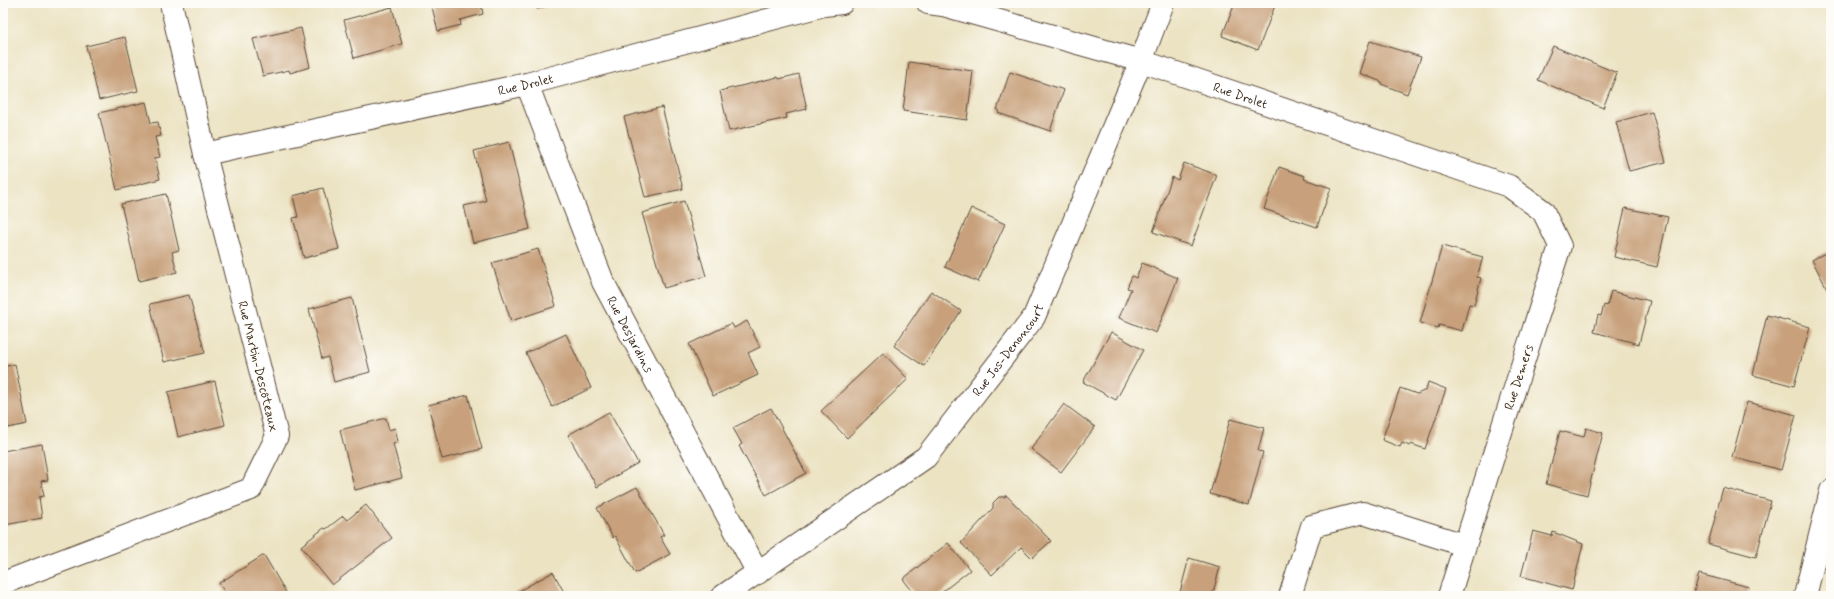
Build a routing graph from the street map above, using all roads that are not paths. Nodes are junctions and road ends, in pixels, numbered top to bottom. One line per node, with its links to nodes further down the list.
1 (171, 3): 7 (street, Rue Martin-Descôteaux)
2 (842, 3): 6 (street, Rue Drolet)
3 (928, 3): 5 (street, Rue Drolet)
4 (1163, 3): 5 (street, Rue Jos-Denoncourt)
5 (1141, 61): 8 (street, Rue Drolet); 11 (street, Rue Jos-Denoncourt)
6 (526, 84): 7 (street, Rue Drolet); 11 (street, Rue Desjardins)
7 (205, 154): 12 (street, Rue Martin-Descôteaux)
8 (1543, 211): 10 (street, Rue Demers)
9 (1831, 491): 16 (street)
10 (1464, 545): 14 (street); 15 (street, Rue Demers)
11 (758, 573): 13 (street, Rue Jos-Denoncourt)
12 (3, 583)
13 (723, 596)
14 (1290, 596)
15 (1449, 596)
16 (1805, 596)

